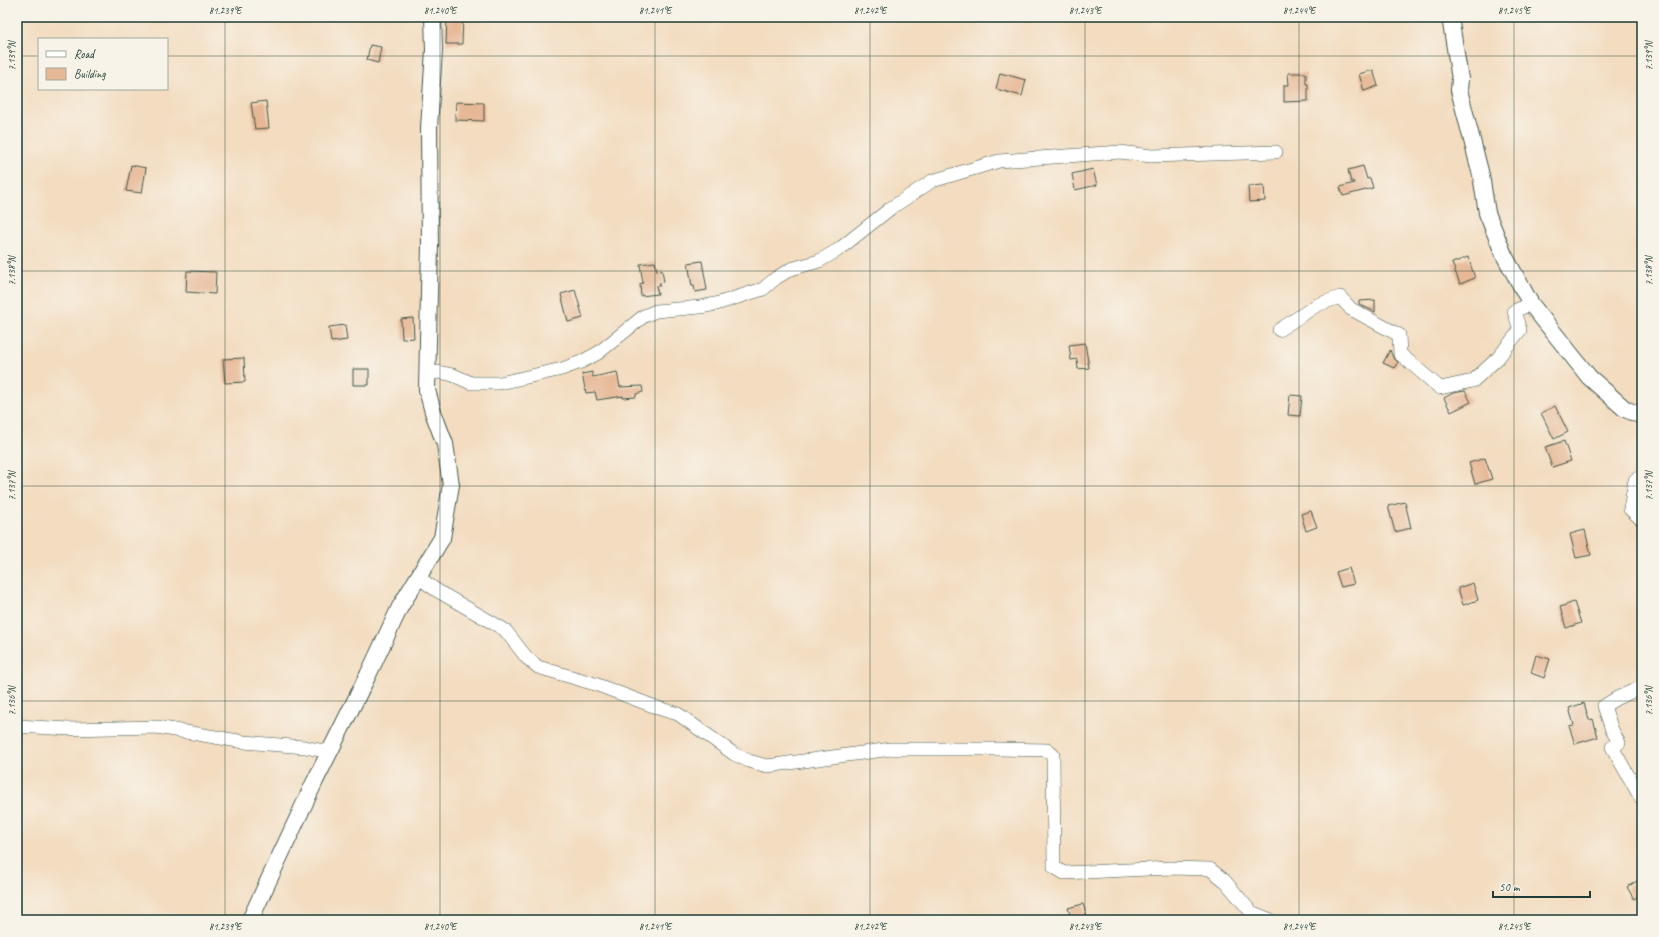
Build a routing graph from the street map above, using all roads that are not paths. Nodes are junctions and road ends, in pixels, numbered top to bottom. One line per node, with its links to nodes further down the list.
1 (433, 17): 6 (main road)
2 (1450, 17): 4 (main road)
3 (1276, 152): 6 (street)
4 (1531, 304): 5 (street); 7 (main road)
5 (1279, 330)
6 (427, 375): 10 (main road)
7 (1642, 416)
8 (1642, 476): 9 (street)
9 (1642, 520)
10 (418, 577): 13 (main road); 16 (street)
11 (1642, 688): 14 (street)
12 (17, 726): 13 (street)
13 (329, 752): 15 (main road)
14 (1642, 800)
15 (250, 920)
16 (1271, 920)

